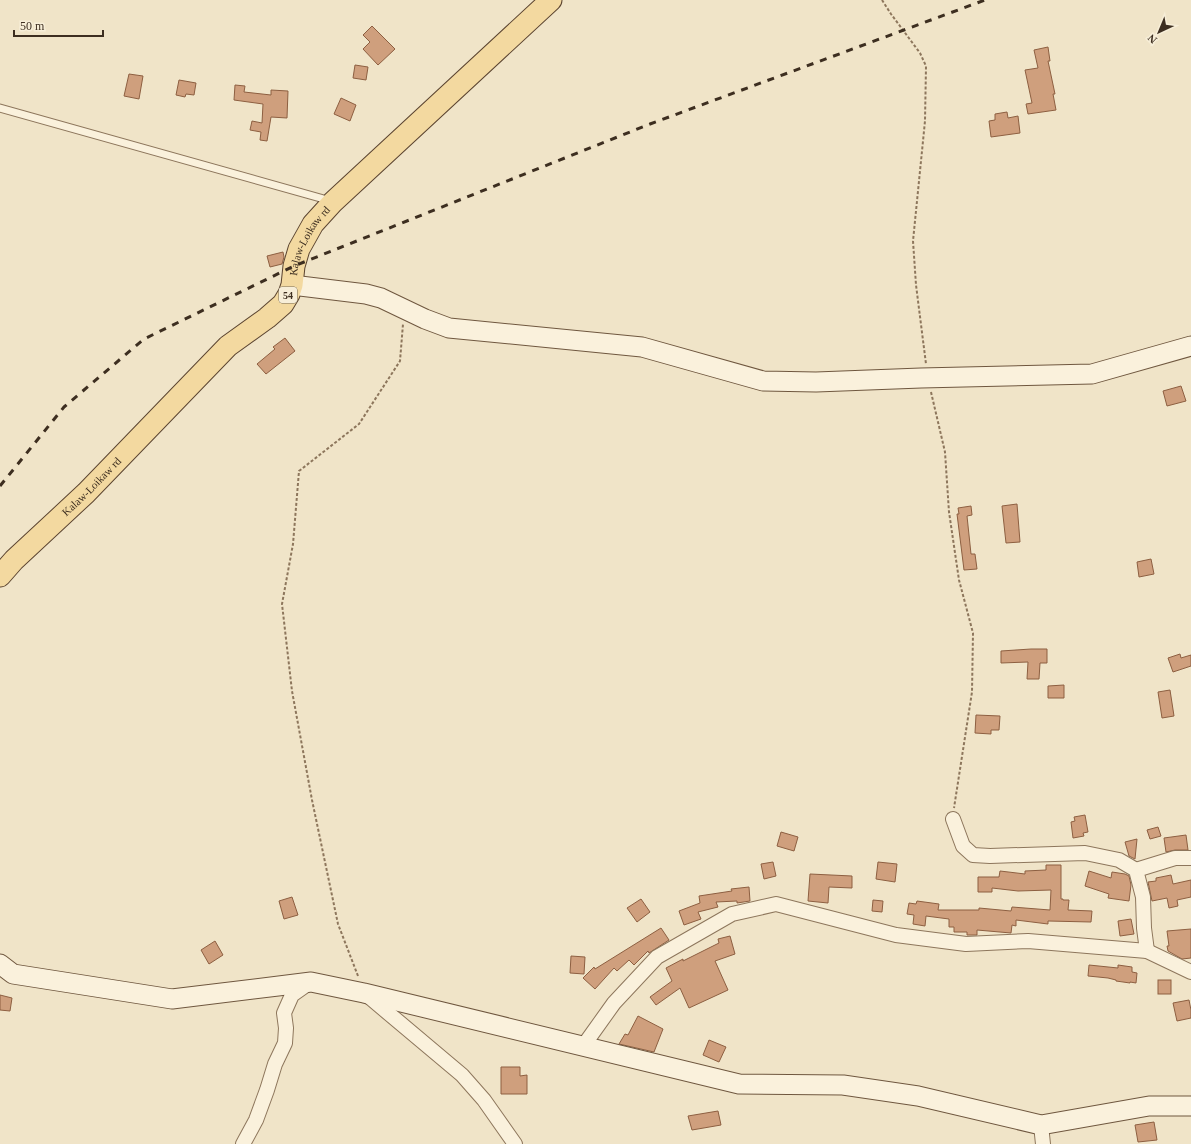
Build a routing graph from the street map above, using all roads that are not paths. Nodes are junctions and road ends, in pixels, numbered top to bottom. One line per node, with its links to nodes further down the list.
1 (551, 0): 3 (main road, Kalaw-Loikaw rd / 54)
2 (0, 108): 3 (lane)
3 (333, 202): 4 (main road, Kalaw-Loikaw rd / 54)
4 (292, 285): 5 (street); 6 (main road, Kalaw-Loikaw rd / 54)
5 (1191, 346)
6 (0, 576)
7 (953, 819): 9 (street)
8 (1191, 858): 9 (street)
9 (1136, 870): 10 (street)
10 (1147, 951): 12 (street); 15 (street)
11 (0, 964): 13 (street)
12 (1191, 972)
13 (311, 982): 14 (street); 18 (street)
14 (364, 993): 15 (street); 19 (street)
15 (584, 1045): 17 (street)
16 (1191, 1106): 17 (street)
17 (1041, 1125): 20 (street)
18 (243, 1144)
19 (515, 1144)
20 (1043, 1144)

